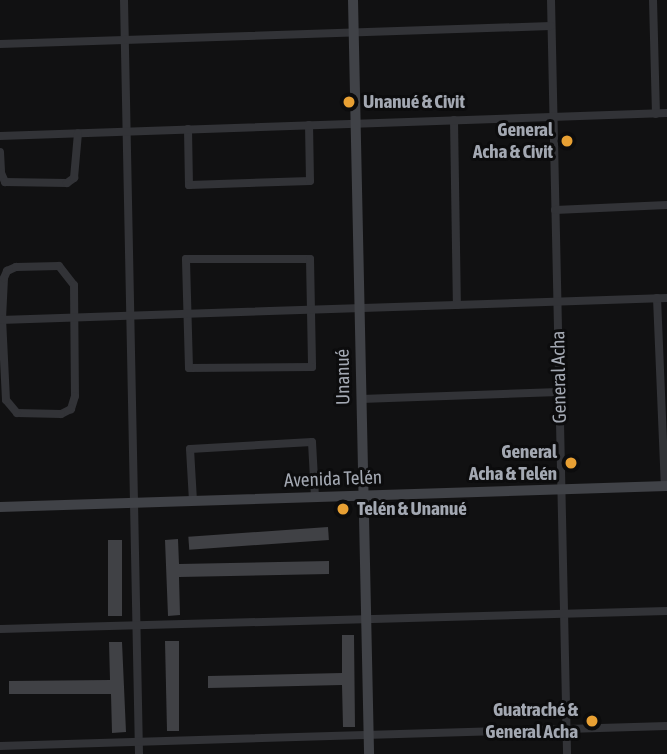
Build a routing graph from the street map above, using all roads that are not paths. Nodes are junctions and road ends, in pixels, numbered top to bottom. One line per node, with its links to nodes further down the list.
1 (124, 0): 7 (street)
2 (353, 0): 6 (street, Unanué)
3 (551, 0): 5 (street, General Acha)
4 (653, 0): 10 (street)
5 (551, 26): 6 (street); 11 (street, General Acha)
6 (353, 33): 7 (street); 13 (street, Unanué)
7 (125, 40): 8 (street); 16 (street)
8 (0, 44)
9 (667, 113): 10 (street)
10 (656, 114): 11 (street)
11 (553, 117): 12 (street); 21 (street, General Acha)
12 (453, 120): 13 (street); 25 (street)
13 (356, 124): 14 (street); 26 (street, Unanué)
14 (309, 125): 15 (street); 15 (street)
15 (188, 129): 16 (street)
16 (127, 131): 17 (street); 29 (street)
17 (78, 133): 18 (street); 19 (street)
18 (0, 135)
19 (0, 152)
20 (667, 205): 21 (street)
21 (555, 209): 24 (street, General Acha)
22 (657, 298): 23 (street); 24 (street); 34 (street)
23 (667, 298)
24 (557, 302): 25 (street); 32 (street, General Acha)
25 (457, 305): 26 (street)
26 (359, 308): 27 (street); 33 (street, Unanué)
27 (311, 309): 28 (street); 28 (street); 28 (street)
28 (187, 313): 29 (street)
29 (131, 315): 30 (street); 39 (street)
30 (74, 317): 31 (street); 31 (street); 31 (street)
31 (1, 319)
32 (559, 392): 33 (street); 35 (street, General Acha)
33 (361, 398): 36 (street, Unanué)
34 (666, 486): 35 (street, Avenida Telén)
35 (562, 489): 36 (street, Avenida Telén); 42 (street, General Acha)
36 (363, 495): 37 (street, Avenida Telén); 43 (street, Unanué)
37 (315, 497): 38 (street, Avenida Telén); 38 (street)
38 (192, 501): 39 (street, Avenida Telén)
39 (134, 503): 40 (street, Avenida Telén); 44 (street)
40 (0, 507)
41 (667, 611): 42 (street)
42 (564, 613): 43 (street); 47 (street, General Acha)
43 (366, 619): 44 (street); 48 (street, Unanué)
44 (137, 625): 45 (street); 49 (street)
45 (0, 629)
46 (667, 726): 47 (street)
47 (567, 729): 48 (street); 53 (street, General Acha)
48 (369, 735): 49 (street); 52 (street, Unanué)
49 (139, 742): 50 (street); 51 (street)
50 (0, 746)
51 (139, 754)
52 (369, 754)
53 (567, 754)

